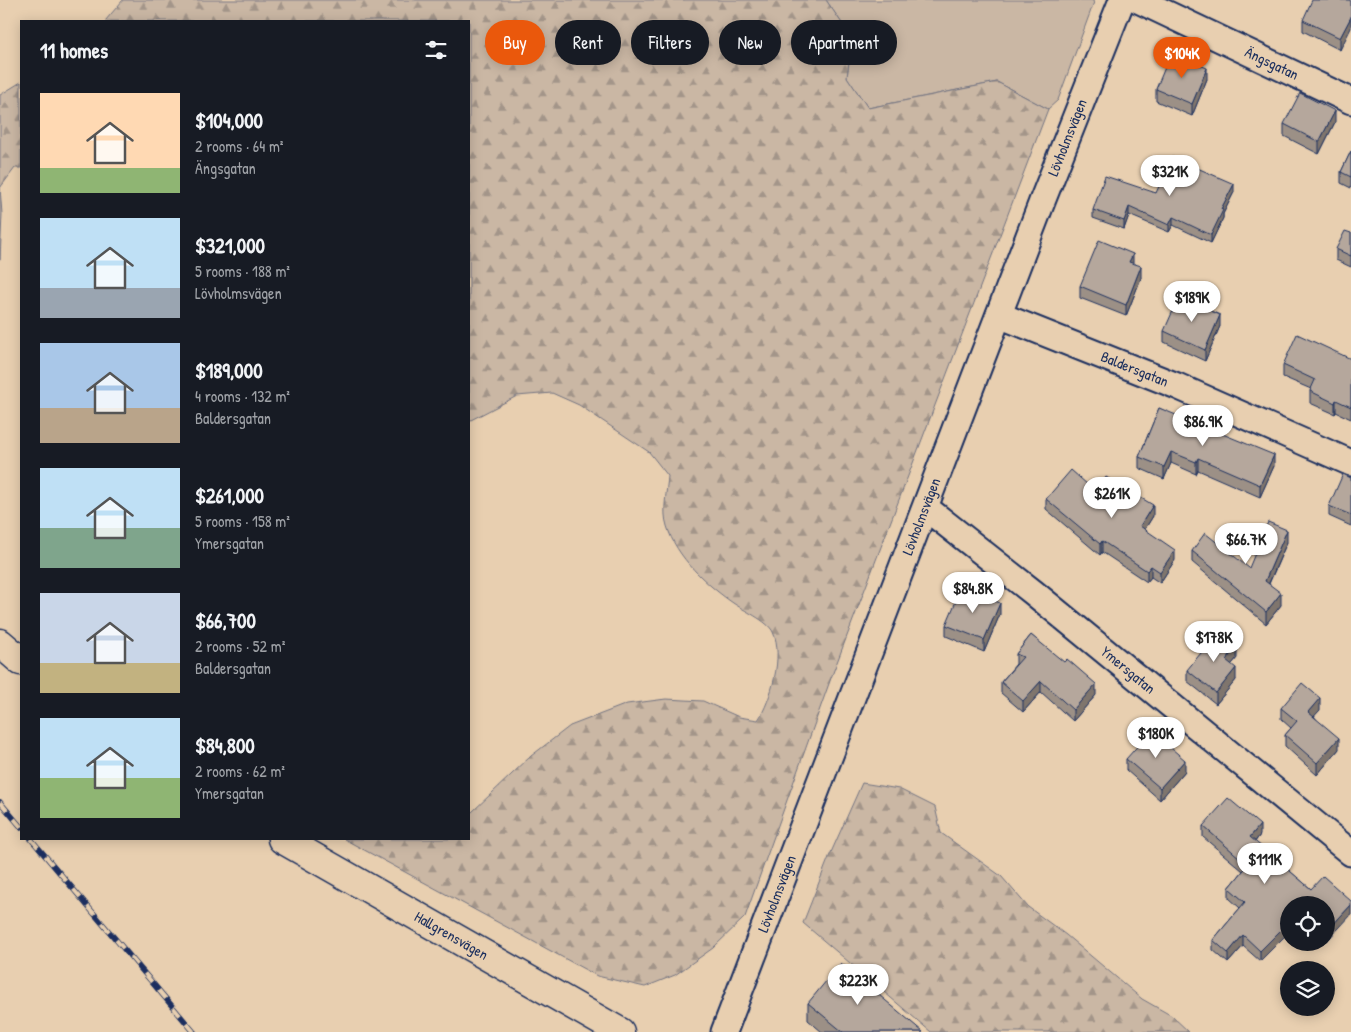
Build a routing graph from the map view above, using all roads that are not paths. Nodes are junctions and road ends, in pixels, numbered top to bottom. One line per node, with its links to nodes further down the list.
1 (1122, 0): 4 (street, Lövholmsvägen)
2 (1138, 0): 3 (street, Ängsgatan)
3 (1351, 101)
4 (999, 315): 5 (street, Baldersgatan); 6 (street, Lövholmsvägen)
5 (1351, 463)
6 (926, 508): 10 (street, Ymersgatan); 12 (street, Lövholmsvägen)
7 (0, 643): 8 (street)
8 (20, 660)
9 (284, 840): 11 (street, Hallgrensvägen)
10 (1351, 853)
11 (620, 1032)
12 (724, 1032)

